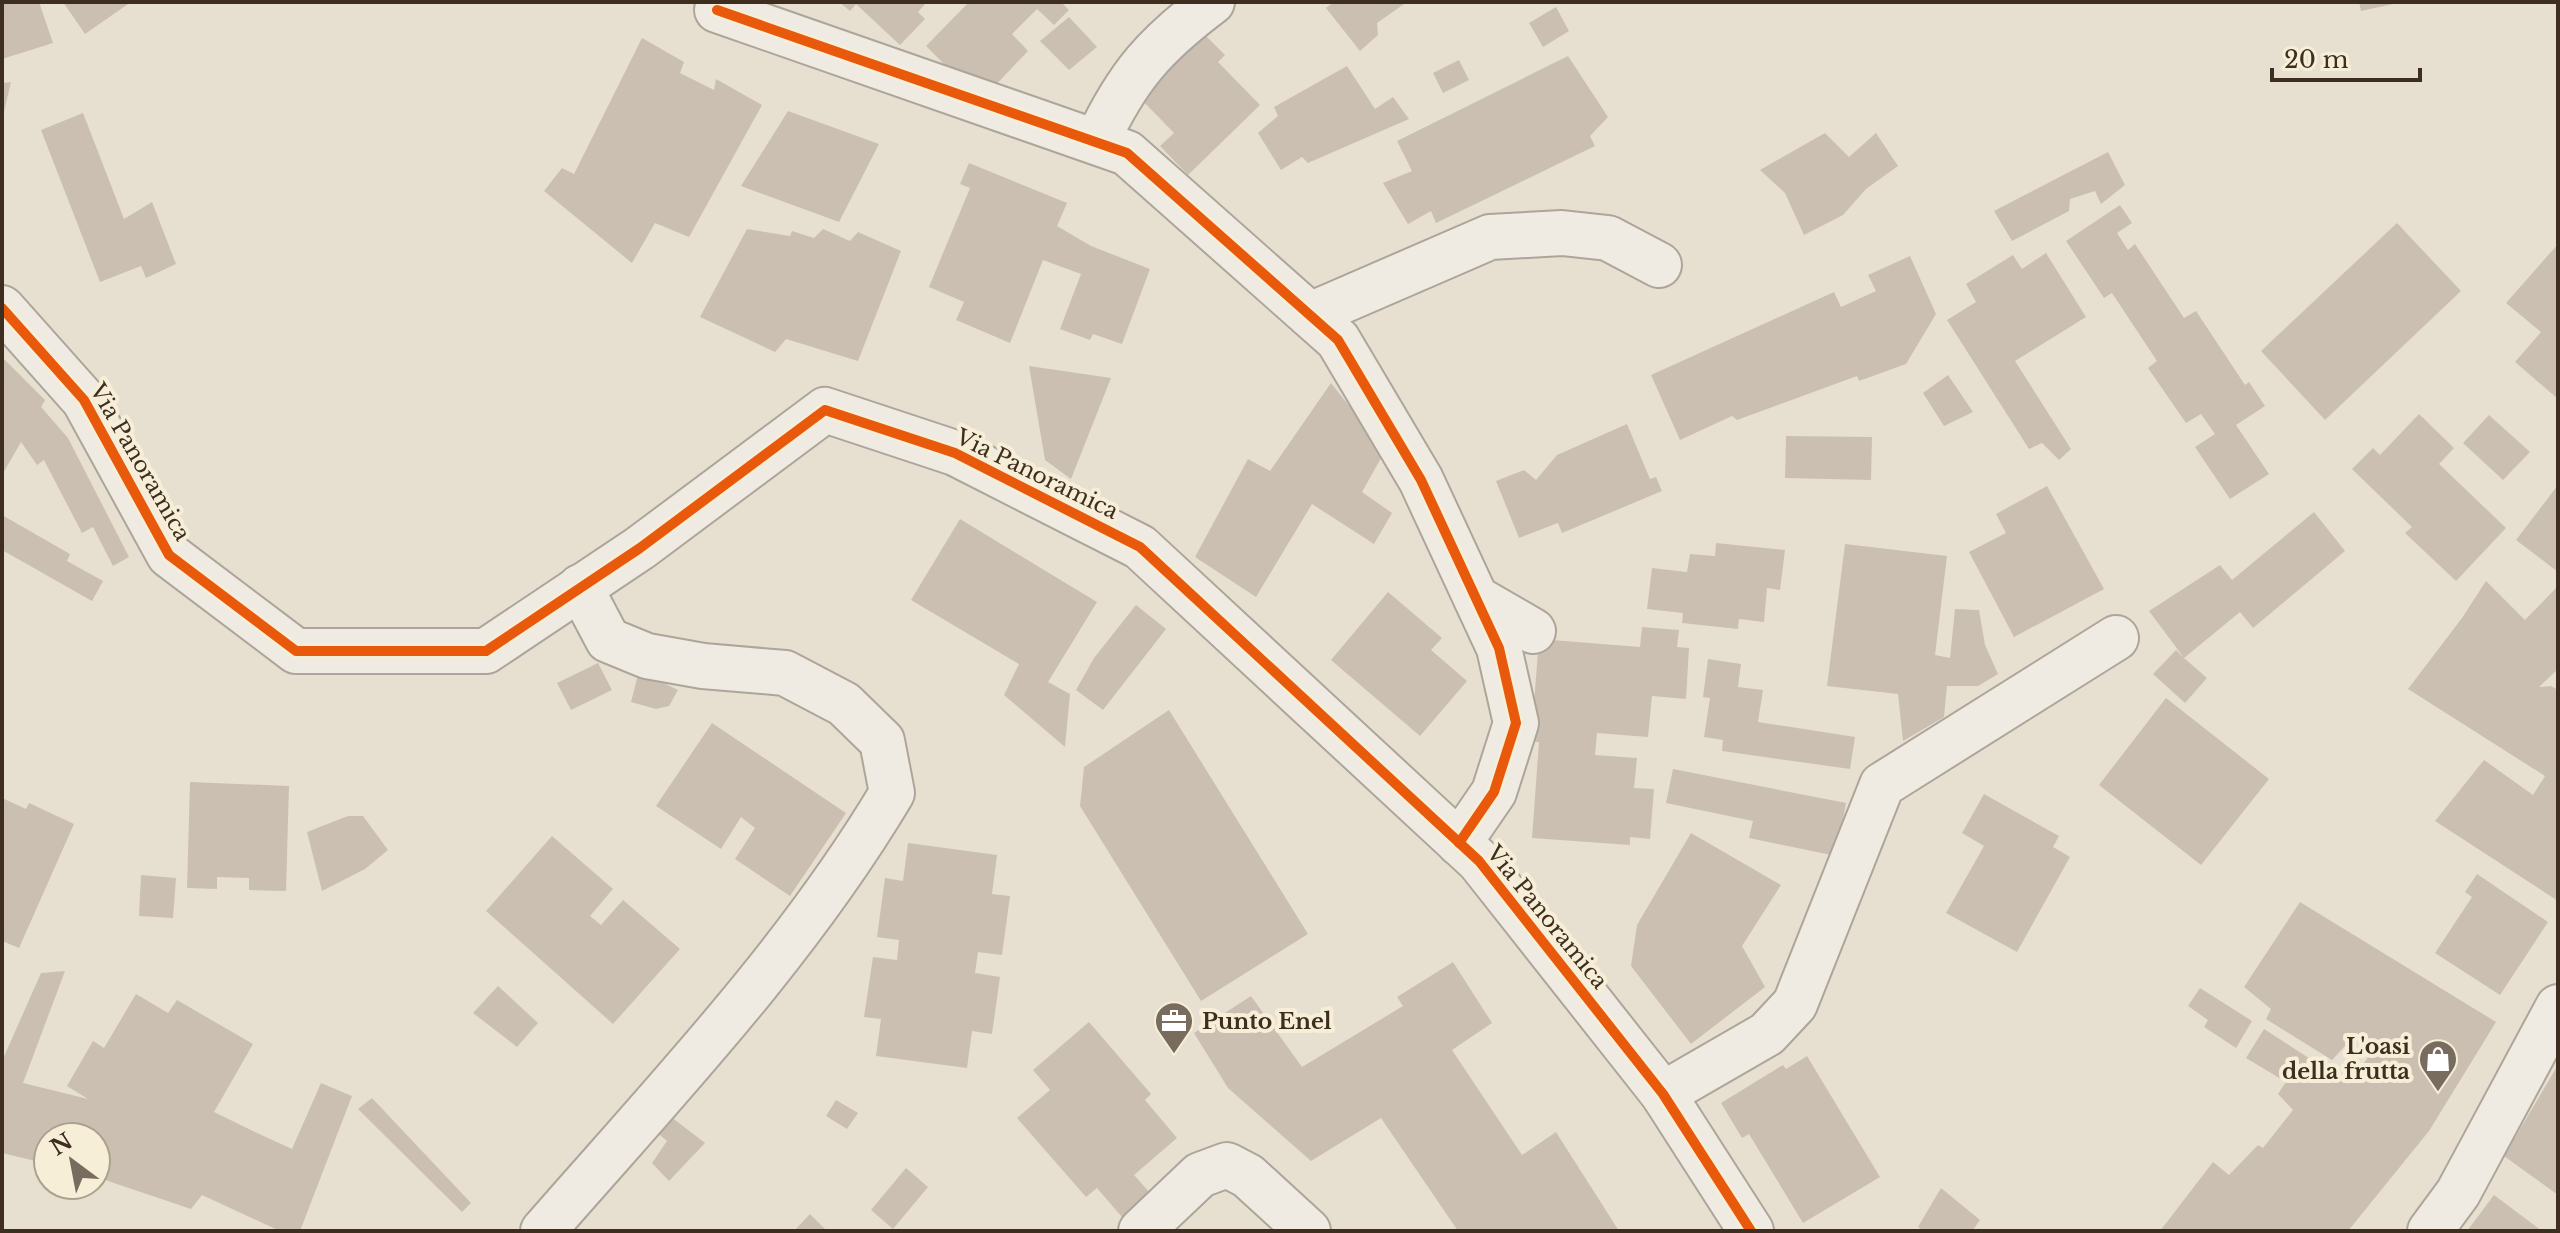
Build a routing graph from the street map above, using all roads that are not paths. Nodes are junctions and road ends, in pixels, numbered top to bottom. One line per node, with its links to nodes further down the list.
1 (1212, 2): 3 (street)
2 (717, 10): 3 (street)
3 (1097, 141): 6 (street)
4 (1659, 265): 6 (street)
5 (2, 308): 7 (street, Via Panoramica)
6 (1310, 315): 8 (street)
7 (580, 587): 12 (street, Via Panoramica); 16 (street)
8 (1476, 598): 9 (street); 11 (street)
9 (1533, 631)
10 (2116, 638): 15 (street)
11 (1494, 792): 12 (street); 13 (street)
12 (1459, 843): 13 (street, Via Panoramica)
13 (1507, 897): 15 (street, Via Panoramica)
14 (2558, 1007): 20 (street)
15 (1663, 1094): 19 (street, Via Panoramica)
16 (543, 1231)
17 (1141, 1231): 18 (street)
18 (1308, 1231)
19 (1751, 1231)
20 (2430, 1231)

